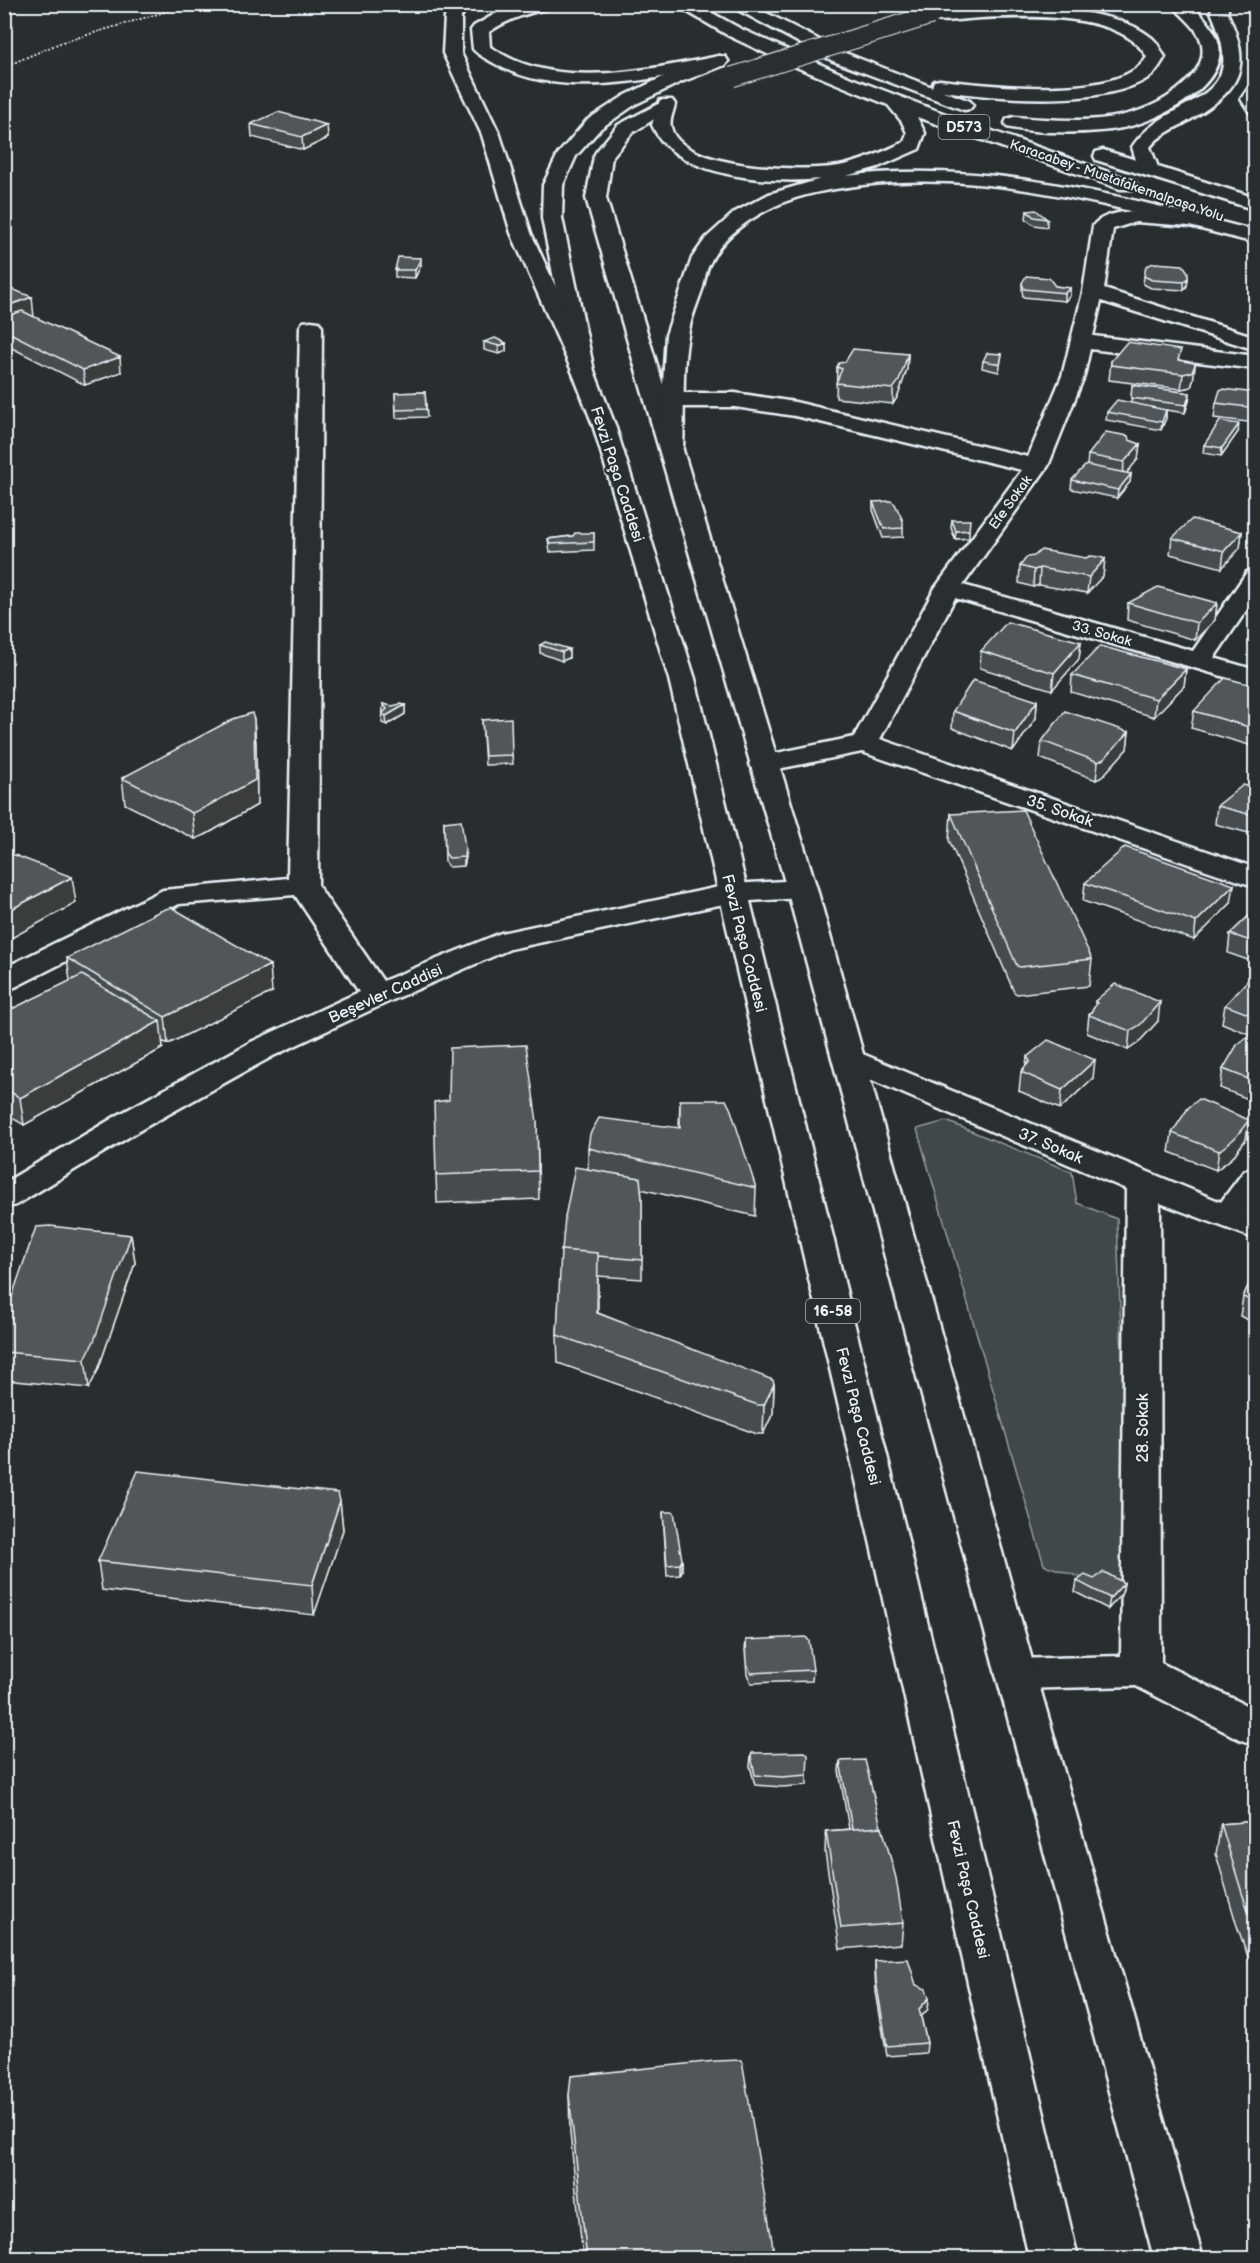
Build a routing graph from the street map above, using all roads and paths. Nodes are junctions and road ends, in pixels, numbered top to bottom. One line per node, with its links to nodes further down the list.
1 (191, 4): 12 (path)
2 (461, 4): 31 (main road)
3 (544, 4): 11 (main road)
4 (735, 4): 13 (main road, Karacabey - Mustafakemalpaşa Yolu / D573)
5 (959, 4): 9 (main road)
6 (1180, 4): 18 (main road)
7 (1222, 4): 21 (main road)
8 (681, 7): 16 (main road, Karacabey - Mustafakemalpaşa Yolu / D573)
9 (931, 15): 13 (main road); 14 (main road, bridge)
10 (827, 27): 11 (main road)
11 (719, 61): 31 (main road)
12 (4, 67)
13 (902, 80): 18 (main road, Karacabey - Mustafakemalpaşa Yolu / D573)
14 (711, 85)
15 (1256, 90): 17 (main road)
16 (895, 103): 24 (main road, Karacabey - Mustafakemalpaşa Yolu / D573); 32 (main road)
17 (1256, 109)
18 (1014, 123): 19 (main road, Karacabey - Mustafakemalpaşa Yolu / D573)
19 (1068, 143)
20 (1089, 150): 21 (main road, Karacabey - Mustafakemalpaşa Yolu)
21 (1150, 172): 22 (main road, Karacabey - Mustafakemalpaşa Yolu)
22 (1256, 204)
23 (1190, 220): 25 (main road); 26 (main road, Efe Sokak); 32 (main road)
24 (1256, 226)
25 (1256, 237)
26 (1093, 292): 28 (main road, Efe Sokak); 29 (main road)
27 (311, 327): 41 (main road)
28 (1082, 341): 30 (main road); 33 (main road, Efe Sokak)
29 (1256, 344)
30 (1256, 363)
31 (583, 371): 43 (main road, Fevzi Paşa Caddesi / 16-58)
32 (665, 400): 33 (main road); 39 (main road)
33 (1036, 466): 35 (main road, Efe Sokak)
34 (1256, 577): 36 (main road)
35 (948, 588): 36 (main road, 33. Sokak); 38 (main road, Efe Sokak)
36 (1200, 661): 37 (main road, 33. Sokak)
37 (1256, 678)
38 (864, 743): 39 (main road); 40 (main road, 35. Sokak)
39 (763, 764): 42 (main road)
40 (1253, 875)
41 (303, 886): 44 (main road); 45 (main road)
42 (802, 889): 43 (main road, Beşevler Caddisi); 46 (main road)
43 (733, 893): 45 (main road, Beşevler Caddisi); 54 (main road, Fevzi Paşa Caddesi / 16-58)
44 (4, 980)
45 (377, 995): 49 (main road, Beşevler Caddisi)
46 (848, 1058): 48 (main road, 37. Sokak); 52 (main road)
47 (1256, 1178): 50 (main road)
48 (1143, 1184): 50 (main road, 37. Sokak); 51 (main road, 28. Sokak)
49 (4, 1198)
50 (1242, 1222)
51 (1141, 1671): 52 (main road); 53 (main road)
52 (1016, 1674): 55 (main road)
53 (1256, 1729)
54 (1054, 2259)
55 (1179, 2259)

